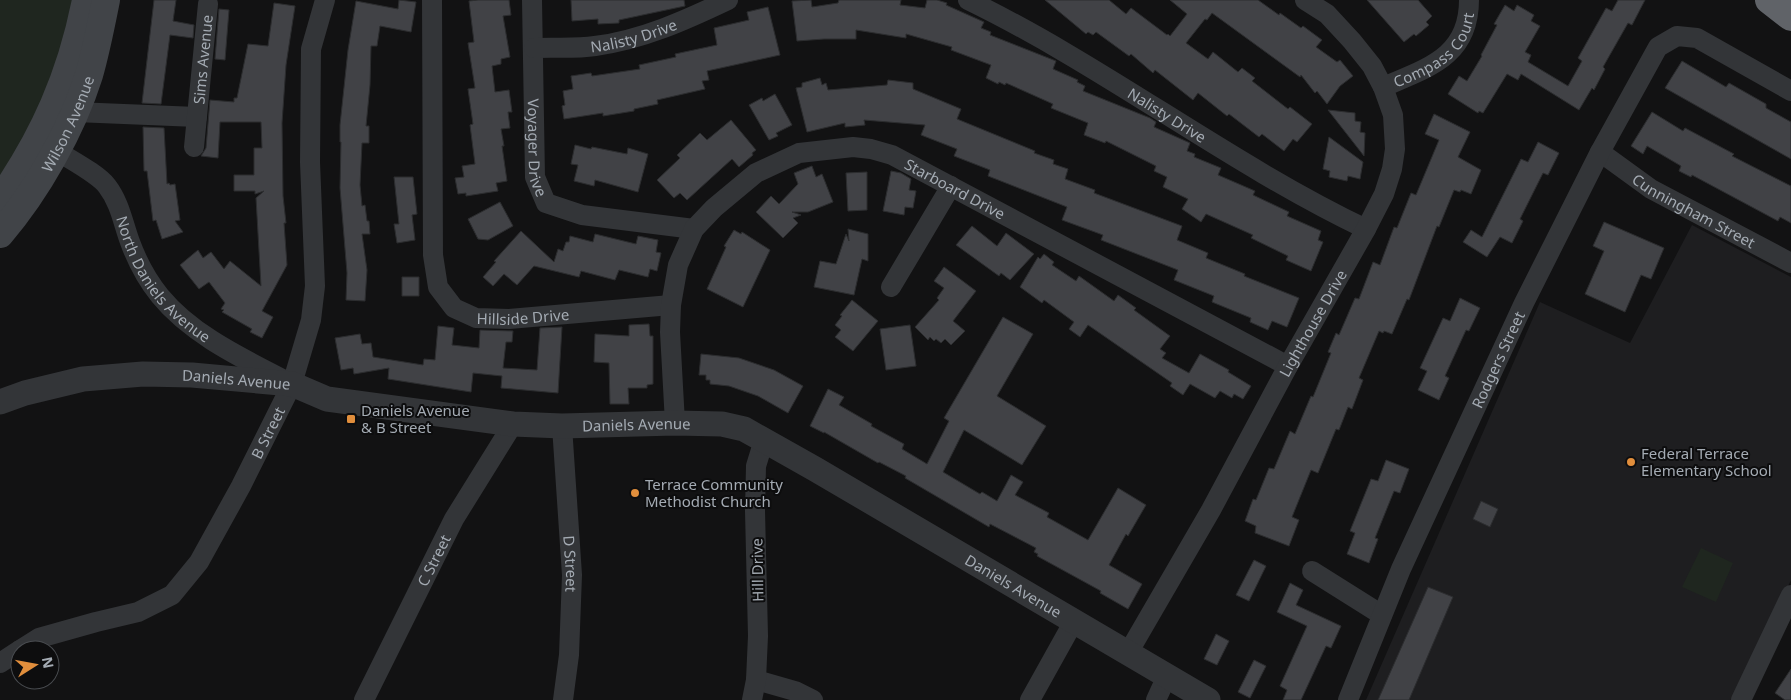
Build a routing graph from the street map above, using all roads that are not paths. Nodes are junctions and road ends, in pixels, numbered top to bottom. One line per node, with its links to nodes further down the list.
1 (86, 0): 22 (main road, Wilson Avenue)
2 (106, 0): 16 (main road, Wilson Avenue)
3 (324, 0): 30 (street, B Street)
4 (432, 0): 28 (street, Hillside Drive)
5 (532, 0): 13 (street, Voyager Drive)
6 (728, 0): 13 (street, Nalisty Drive)
7 (968, 0): 24 (street, Nalisty Drive)
8 (1305, 0): 14 (street, Lighthouse Drive)
9 (1469, 0): 14 (street, Compass Court)
10 (1769, 0): 12 (highway)
11 (208, 4): 17 (street, Sims Avenue)
12 (1791, 17)
13 (534, 48): 23 (street, Voyager Drive)
14 (1383, 87): 24 (street, Lighthouse Drive)
15 (1791, 91): 20 (street, Rodgers Street)
16 (75, 112): 17 (street, Sims Avenue); 19 (main road, Wilson Avenue)
17 (197, 117): 18 (street, Sims Avenue)
18 (194, 148)
19 (57, 151): 25 (main road, Wilson Avenue); 30 (street, North Daniels Avenue)
20 (1600, 152): 26 (street, Cunningham Street); 38 (street, Rodgers Street)
21 (951, 186): 23 (street, Starboard Drive); 27 (street); 29 (street, Starboard Drive)
22 (0, 200)
23 (694, 229): 28 (street, Starboard Drive)
24 (1366, 229): 29 (street, Lighthouse Drive)
25 (0, 234)
26 (1791, 263)
27 (891, 287)
28 (671, 305): 32 (street)
29 (1288, 366): 42 (street, Lighthouse Drive)
30 (292, 384): 31 (street, Daniels Avenue); 33 (street, Daniels Avenue); 41 (street, B Street)
31 (0, 402)
32 (676, 423): 34 (street, Daniels Avenue); 35 (street, Daniels Avenue)
33 (513, 424): 34 (street, Daniels Avenue); 45 (street, C Street)
34 (562, 426): 46 (street, D Street)
35 (764, 440): 39 (street, Daniels Avenue); 44 (street, Hill Drive)
36 (1312, 571): 38 (street)
37 (1791, 595): 40 (street)
38 (1382, 614): 52 (street, Rodgers Street)
39 (1074, 621): 42 (street, Daniels Avenue); 49 (street)
40 (1784, 628): 53 (street)
41 (36, 640)
42 (1128, 653): 43 (street, Daniels Avenue)
43 (1168, 676): 50 (street); 51 (street, Daniels Avenue)
44 (756, 680): 47 (street, Hill Drive); 48 (street)
45 (364, 700)
46 (563, 700)
47 (752, 700)
48 (813, 700)
49 (1030, 700)
50 (1156, 700)
51 (1208, 700)
52 (1348, 700)
53 (1741, 700)

